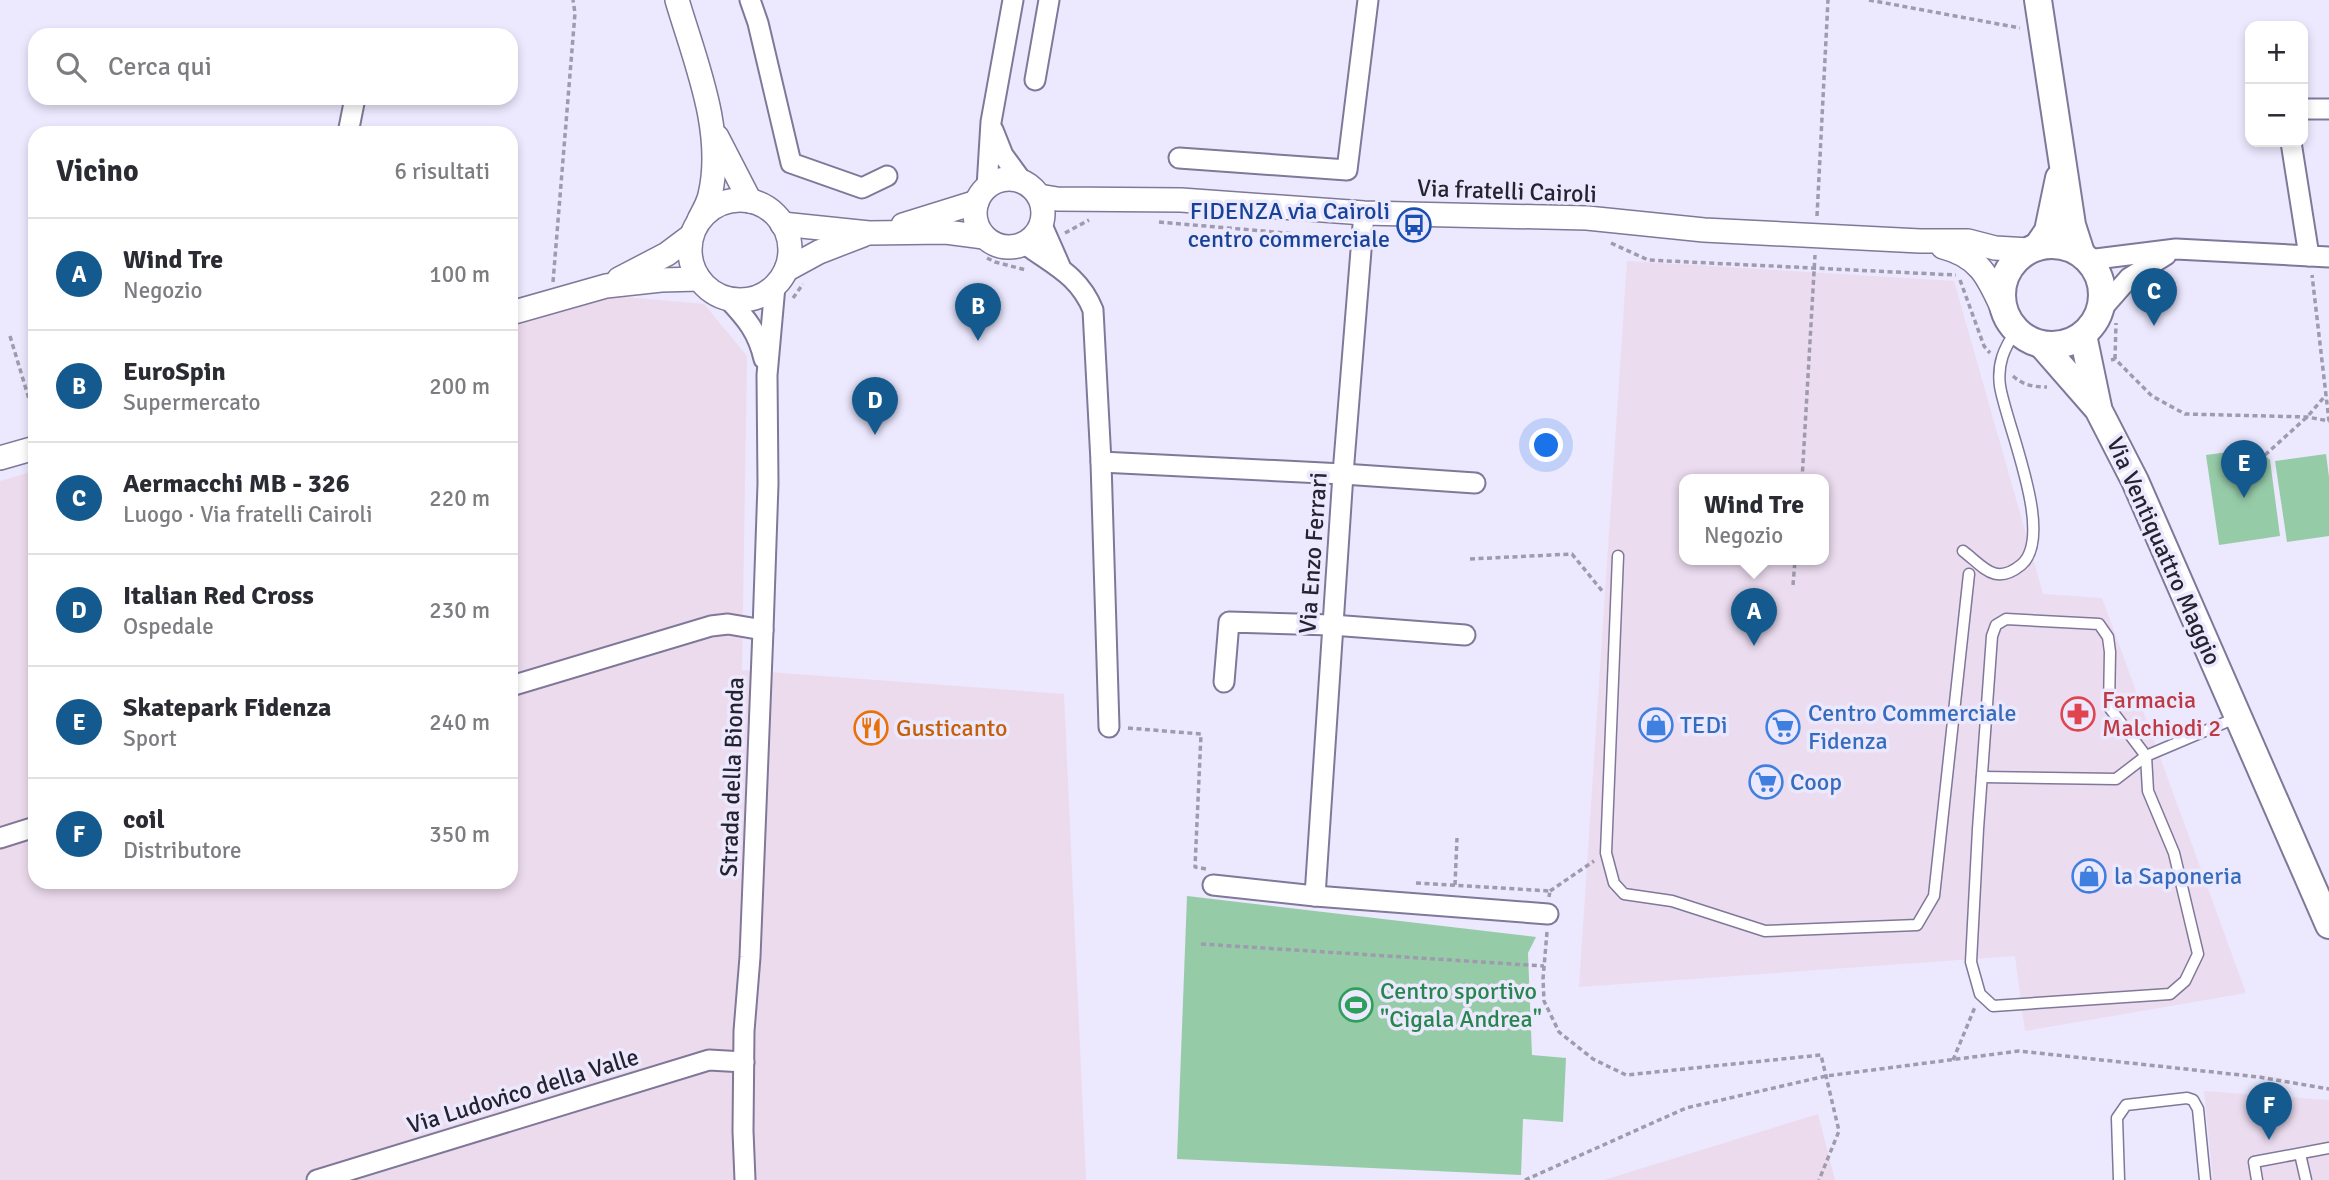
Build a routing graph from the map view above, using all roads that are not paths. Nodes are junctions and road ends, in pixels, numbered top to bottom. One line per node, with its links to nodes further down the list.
1 (677, 0): 11 (street)
2 (750, 0): 17 (street)
3 (1013, 0): 12 (street)
4 (1049, 0): 7 (street)
5 (1368, 0): 15 (street)
6 (2038, 0): 16 (main road)
7 (1035, 80)
8 (354, 105): 13 (street)
9 (2308, 109): 10 (street)
10 (2329, 109)
11 (710, 121): 20 (street); 25 (street)
12 (991, 122): 18 (street); 19 (street)
13 (349, 126)
14 (2292, 147): 32 (street)
15 (1180, 158)
16 (2062, 166): 30 (main road); 33 (main road)
17 (887, 176)
18 (1030, 188): 19 (street); 21 (street, Via fratelli Cairoli); 24 (street)
19 (982, 194): 26 (street); 29 (street)
20 (750, 201): 23 (street); 25 (street)
21 (1094, 208): 22 (street, Via fratelli Cairoli); 24 (street, Via fratelli Cairoli)
22 (1364, 213): 27 (street, Via fratelli Cairoli); 49 (street, Via Enzo Ferrari)
23 (782, 224): 26 (street); 36 (street)
24 (1043, 224): 28 (street); 34 (street)
25 (695, 228): 35 (street); 37 (street)
26 (874, 232): 29 (street); 36 (street)
27 (1920, 241): 30 (street, Via fratelli Cairoli); 41 (street, Via fratelli Cairoli)
28 (1025, 244): 29 (street); 34 (street)
29 (984, 247)
30 (2033, 248): 33 (main road); 41 (main road)
31 (2176, 249): 32 (street); 33 (street); 40 (street)
32 (2316, 256)
33 (2084, 257): 40 (main road)
34 (1060, 266): 48 (street)
35 (699, 279): 37 (street); 38 (street)
36 (784, 285): 38 (street); 45 (street, Strada della Bionda)
37 (606, 286): 39 (street)
38 (728, 299): 45 (street, Strada della Bionda)
39 (518, 311)
40 (2100, 311): 42 (main road)
41 (2011, 323): 43 (main road, Via Ventiquattro Maggio); 51 (lane)
42 (2083, 335): 43 (main road); 44 (main road)
43 (2042, 345): 44 (main road, Via Ventiquattro Maggio)
44 (2080, 372): 59 (main road, Via Ventiquattro Maggio)
45 (767, 375): 55 (street, Strada della Bionda)
46 (28, 450): 47 (street)
47 (0, 458)
48 (1101, 462): 49 (street); 60 (street)
49 (1343, 474): 50 (street); 54 (street, Via Enzo Ferrari)
50 (1475, 483)
51 (1963, 551)
52 (1618, 556): 53 (lane)
53 (1969, 574)
54 (1332, 625): 56 (street); 57 (street); 66 (street, Via Enzo Ferrari)
55 (763, 630): 58 (street); 69 (street, Strada della Bionda)
56 (1465, 635)
57 (1224, 682)
58 (518, 684)
59 (2238, 717): 61 (lane); 68 (main road, Via Ventiquattro Maggio)
60 (1109, 727)
61 (2146, 756): 62 (lane); 62 (lane); 62 (lane)
62 (1982, 777)
63 (28, 829): 64 (street)
64 (0, 838)
65 (1212, 878): 66 (street)
66 (1315, 896): 67 (street)
67 (1548, 914)
68 (2329, 925)
69 (744, 1062): 72 (street, Via Ludovico della Valle); 73 (street, Strada della Bionda)
70 (2329, 1148): 71 (lane)
71 (2300, 1154): 76 (lane); 77 (lane)
72 (317, 1180)
73 (745, 1180)
74 (2119, 1180): 75 (lane)
75 (2205, 1180)
76 (2257, 1180)
77 (2306, 1180)

